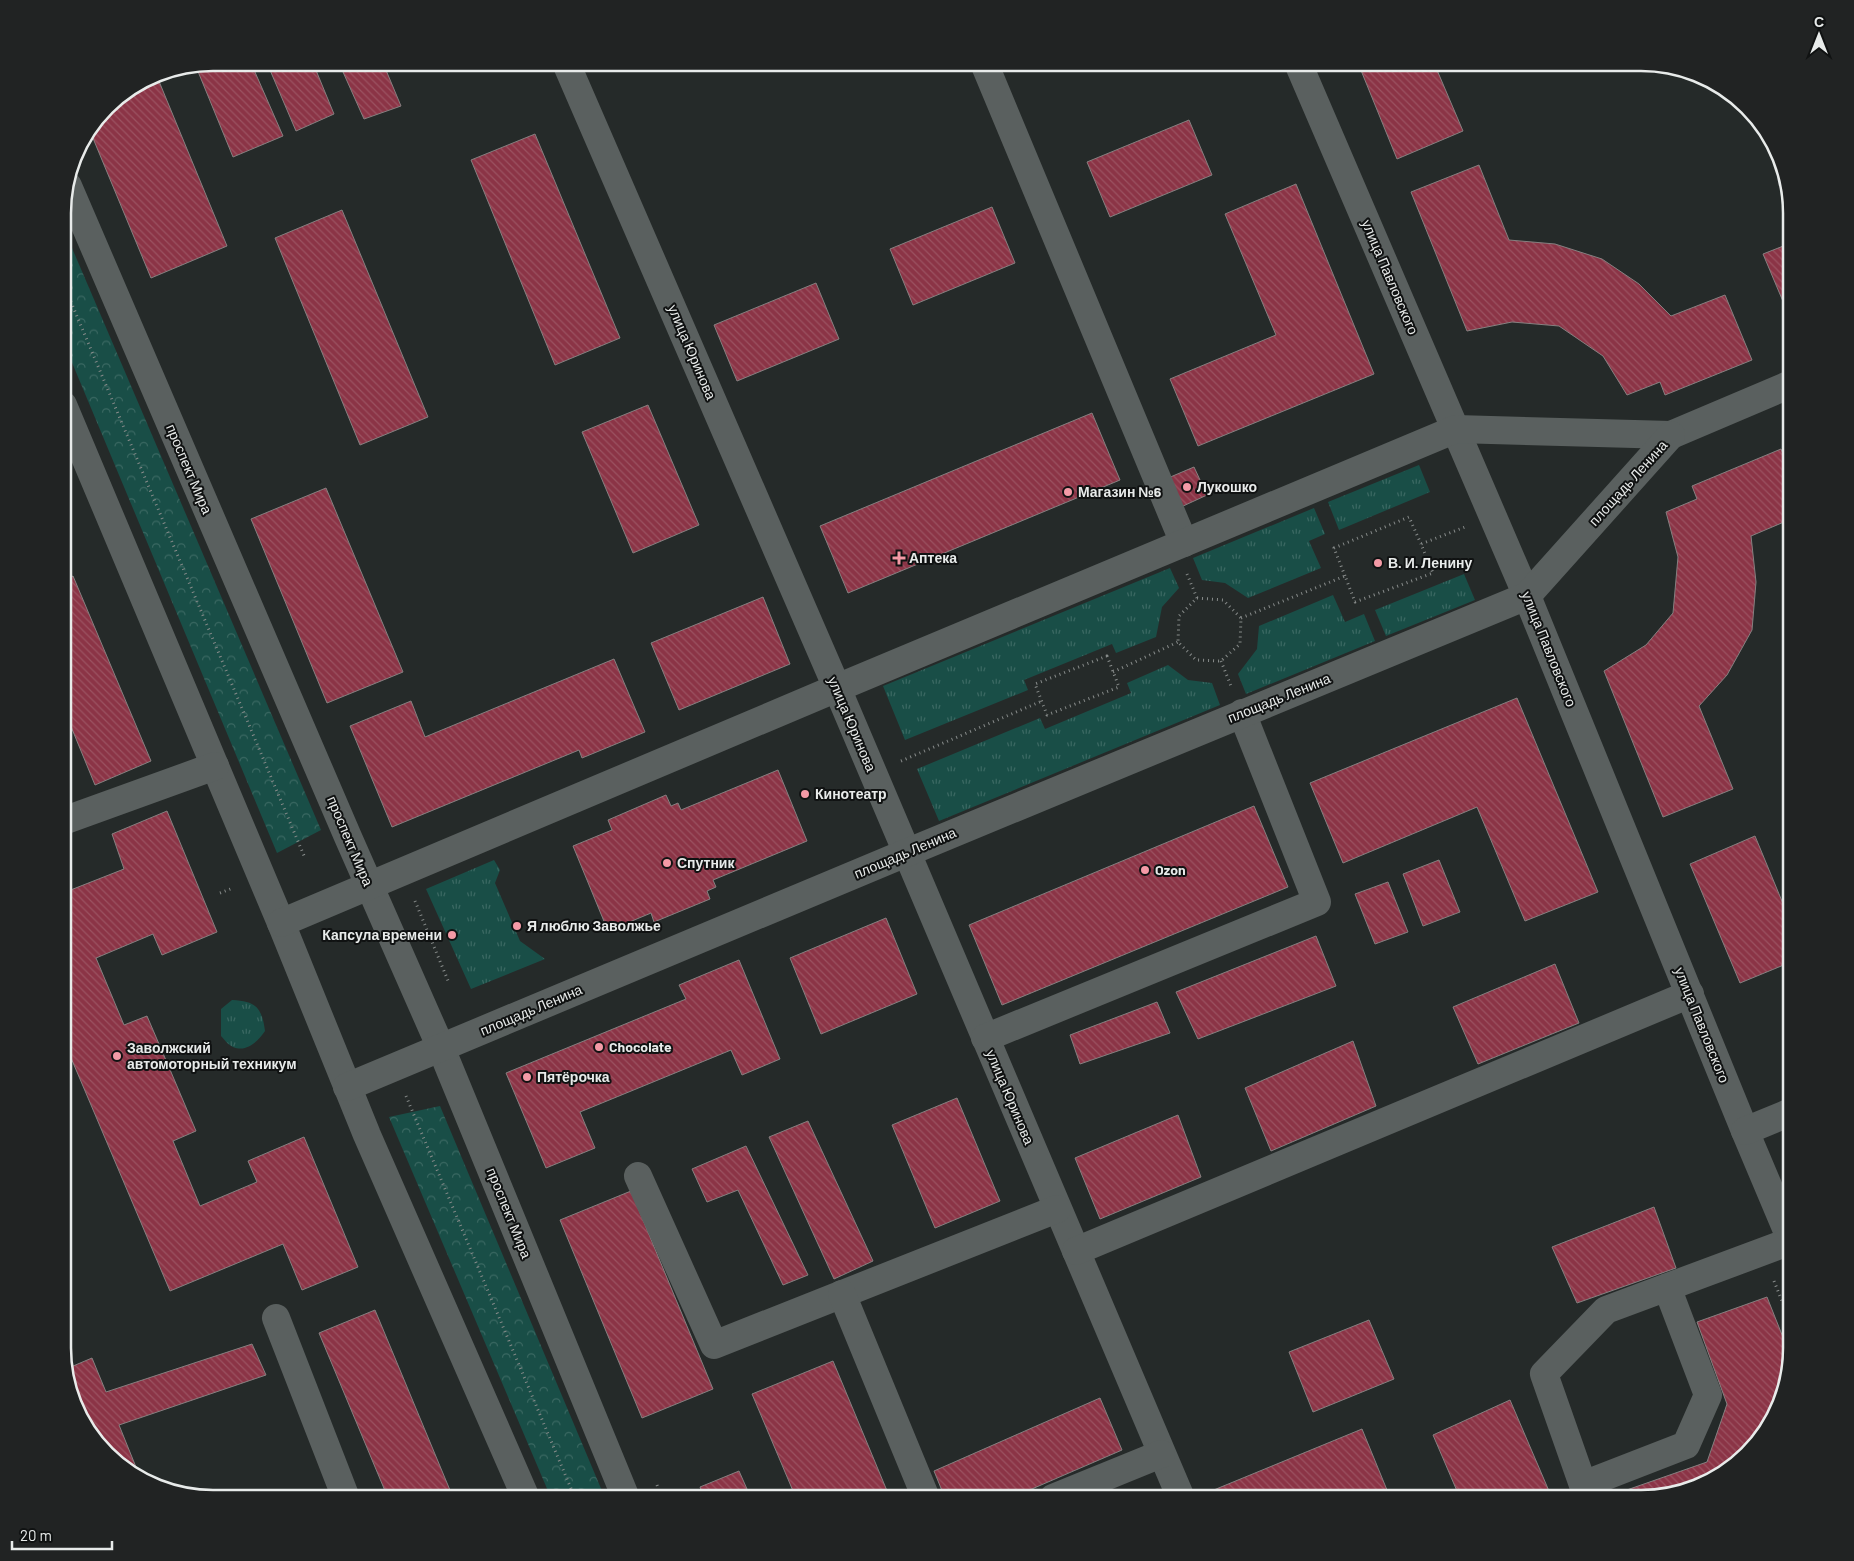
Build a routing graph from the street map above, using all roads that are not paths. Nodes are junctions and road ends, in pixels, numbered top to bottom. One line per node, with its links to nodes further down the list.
1 (988, 71): 9 (street)
2 (1302, 71): 7 (street, улица Павловского)
3 (570, 72): 11 (street, улица Юринова)
4 (73, 197): 16 (street, проспект Мира)
5 (1783, 388): 8 (street)
6 (72, 426): 13 (street)
7 (1456, 429): 8 (street, площадь Ленина); 9 (street, площадь Ленина); 10 (street, улица Павловского)
8 (1671, 435): 10 (street, площадь Ленина)
9 (1184, 542): 11 (street, площадь Ленина)
10 (1527, 596): 12 (street, площадь Ленина); 18 (street, улица Павловского)
11 (837, 688): 15 (street, улица Юринова); 16 (street, площадь Ленина)
12 (1242, 714): 15 (street, площадь Ленина); 19 (street)
13 (215, 766): 14 (street); 17 (street)
14 (72, 817)
15 (906, 852): 19 (street, улица Юринова); 20 (street, площадь Ленина)
16 (370, 887): 17 (street, площадь Ленина); 20 (street, проспект Мира)
17 (281, 924): 21 (street)
18 (1690, 994): 23 (street, улица Павловского); 28 (street)
19 (985, 1038): 25 (street, улица Юринова)
20 (441, 1048): 21 (street, площадь Ленина); 35 (street, проспект Мира)
21 (347, 1087): 34 (street)
22 (1783, 1116): 23 (street)
23 (1745, 1131): 26 (street, улица Павловского)
24 (638, 1176): 30 (street)
25 (1057, 1209): 28 (street, улица Юринова); 30 (street)
26 (1783, 1220)
27 (1783, 1244): 29 (street)
28 (1076, 1251): 32 (street, улица Юринова)
29 (1667, 1287): 29 (street)
30 (842, 1294): 36 (street)
31 (276, 1318): 33 (street)
32 (1161, 1454): 37 (street); 38 (street, улица Юринова)
33 (343, 1490)
34 (523, 1490)
35 (623, 1490)
36 (923, 1490)
37 (1073, 1490)
38 (1177, 1490)

